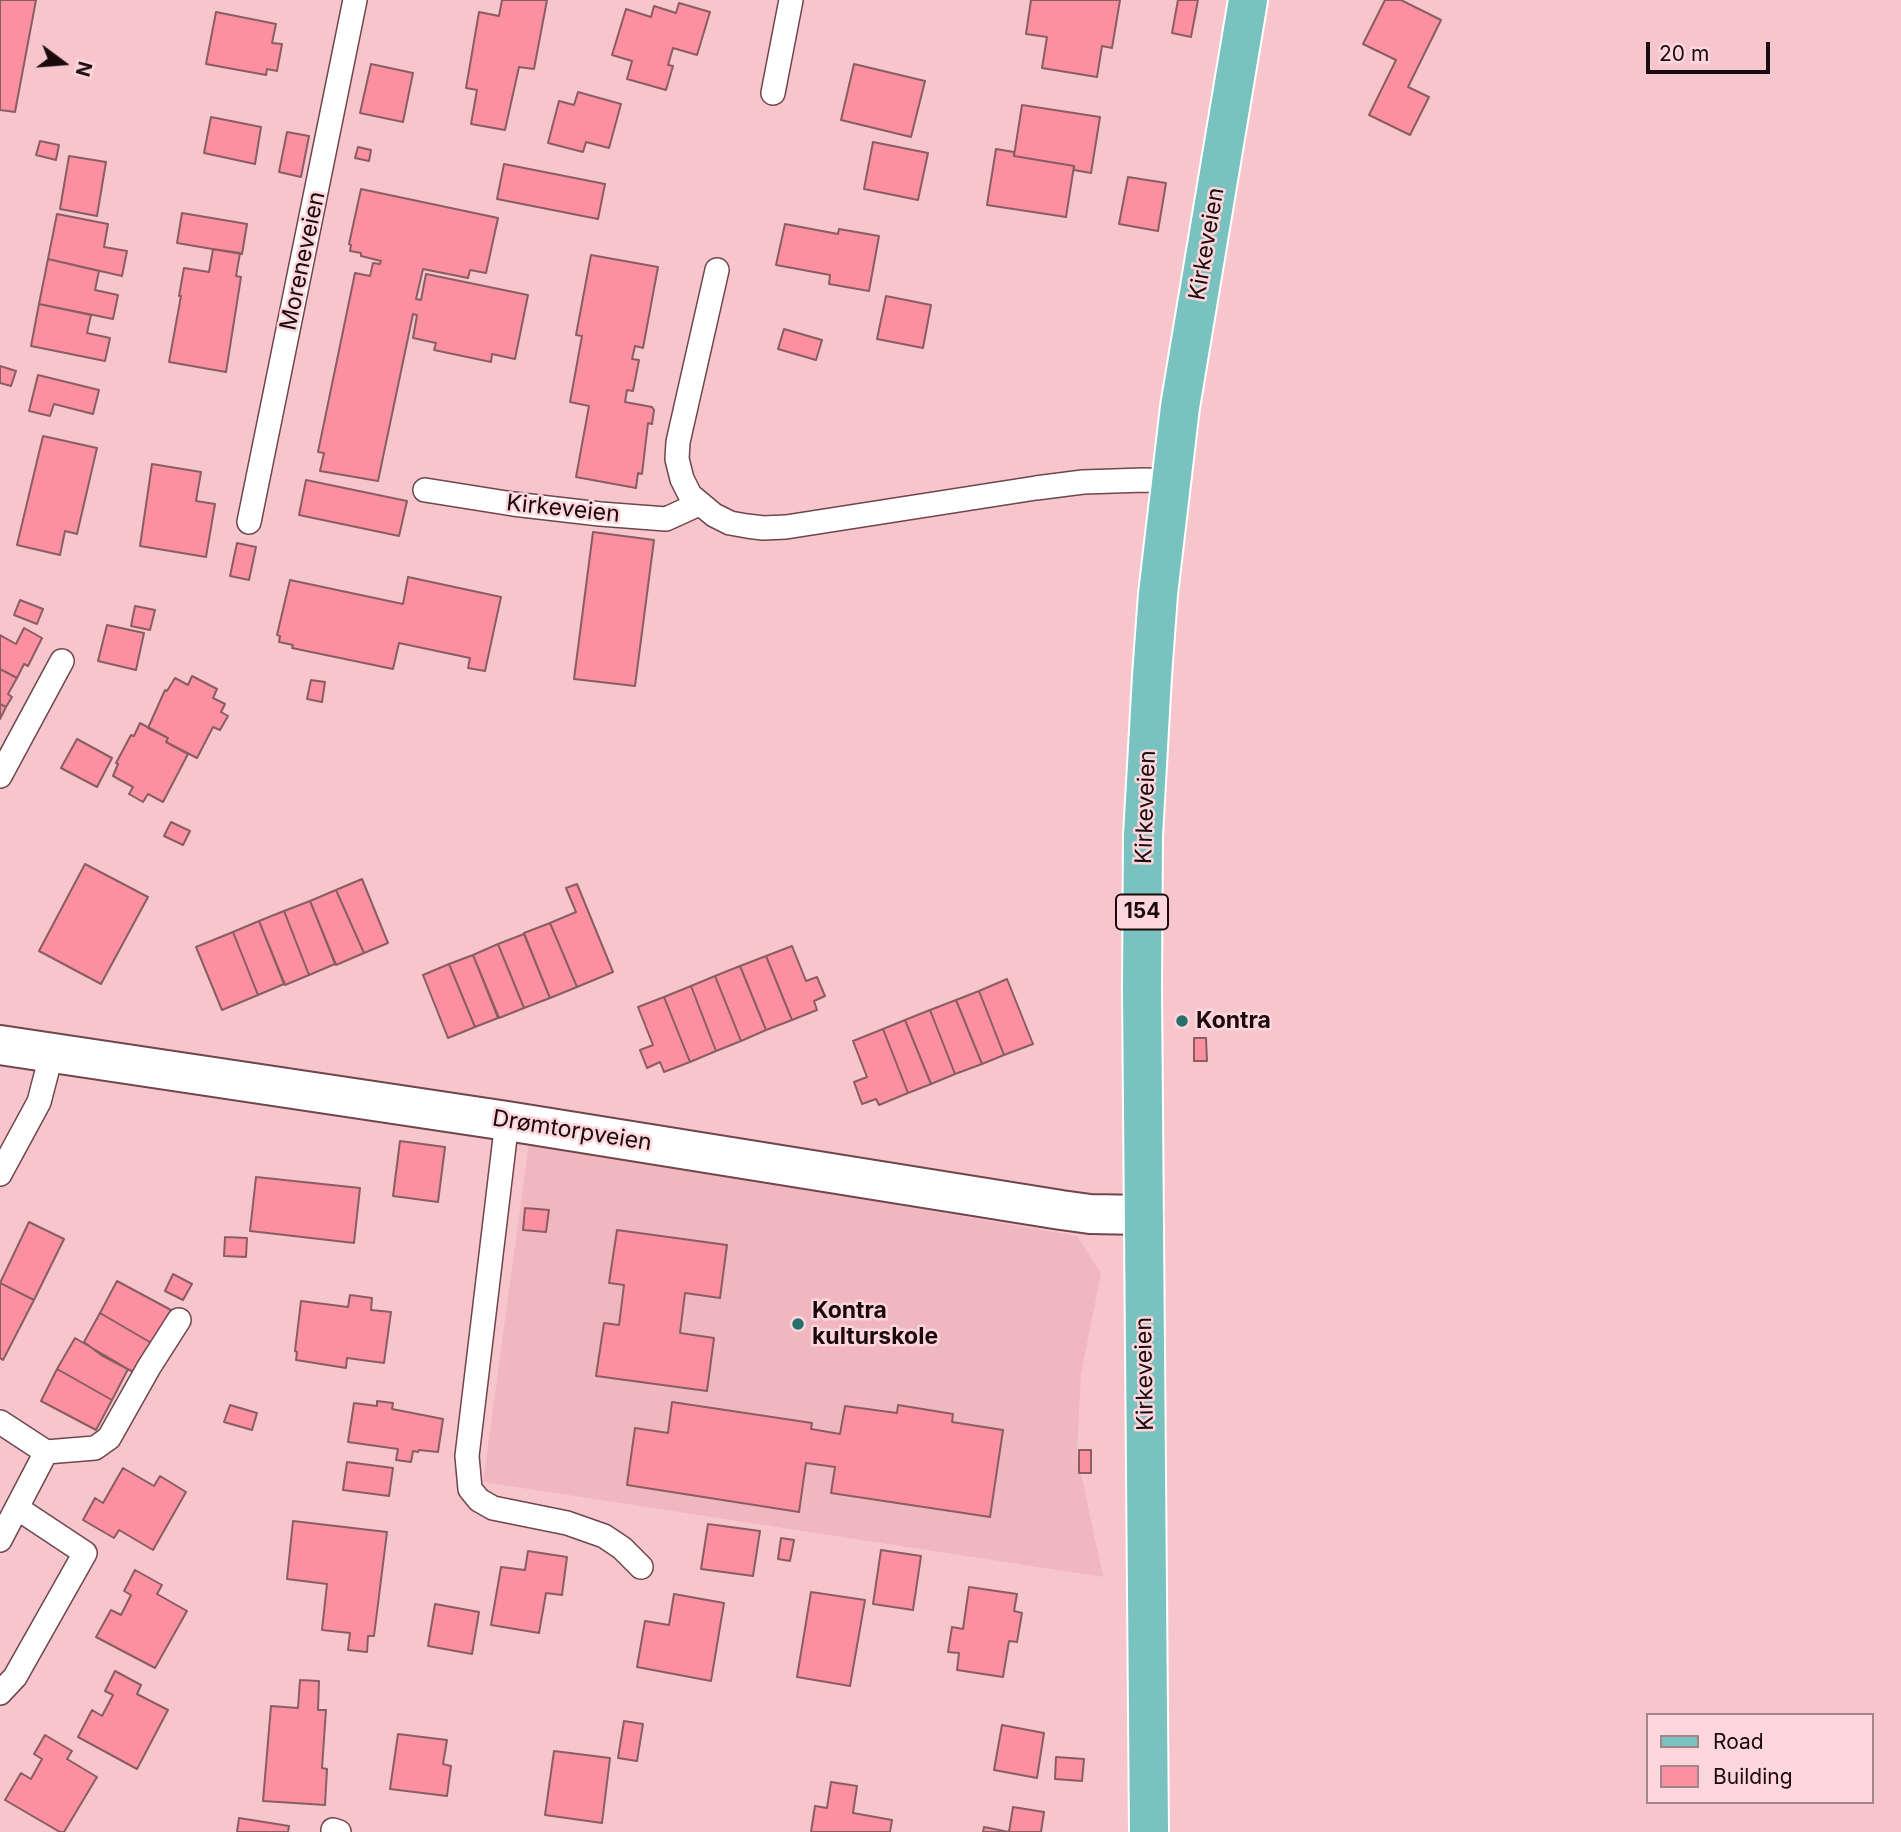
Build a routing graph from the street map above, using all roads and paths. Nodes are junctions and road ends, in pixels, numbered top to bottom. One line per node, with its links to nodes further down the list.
1 (355, 0): 9 (lane, Moreneveien)
2 (791, 0): 4 (lane)
3 (1248, 0): 6 (main road, Kirkeveien / 154)
4 (773, 93)
5 (718, 270): 8 (lane)
6 (1170, 481): 8 (lane); 16 (main road, Kirkeveien / 154)
7 (425, 490): 8 (lane, Kirkeveien)
8 (699, 504)
9 (250, 522)
10 (62, 662): 11 (lane)
11 (0, 776)
12 (0, 1045): 13 (street, Drømtorpveien)
13 (51, 1052): 14 (street, Drømtorpveien); 15 (lane)
14 (507, 1121): 16 (street, Drømtorpveien); 22 (lane)
15 (0, 1174)
16 (1144, 1215): 24 (main road, Kirkeveien / 154)
17 (178, 1320): 19 (lane)
18 (0, 1422): 19 (lane)
19 (46, 1452): 20 (lane)
20 (17, 1508): 21 (lane); 23 (lane)
21 (0, 1540)
22 (641, 1567)
23 (0, 1693)
24 (1149, 1832)

